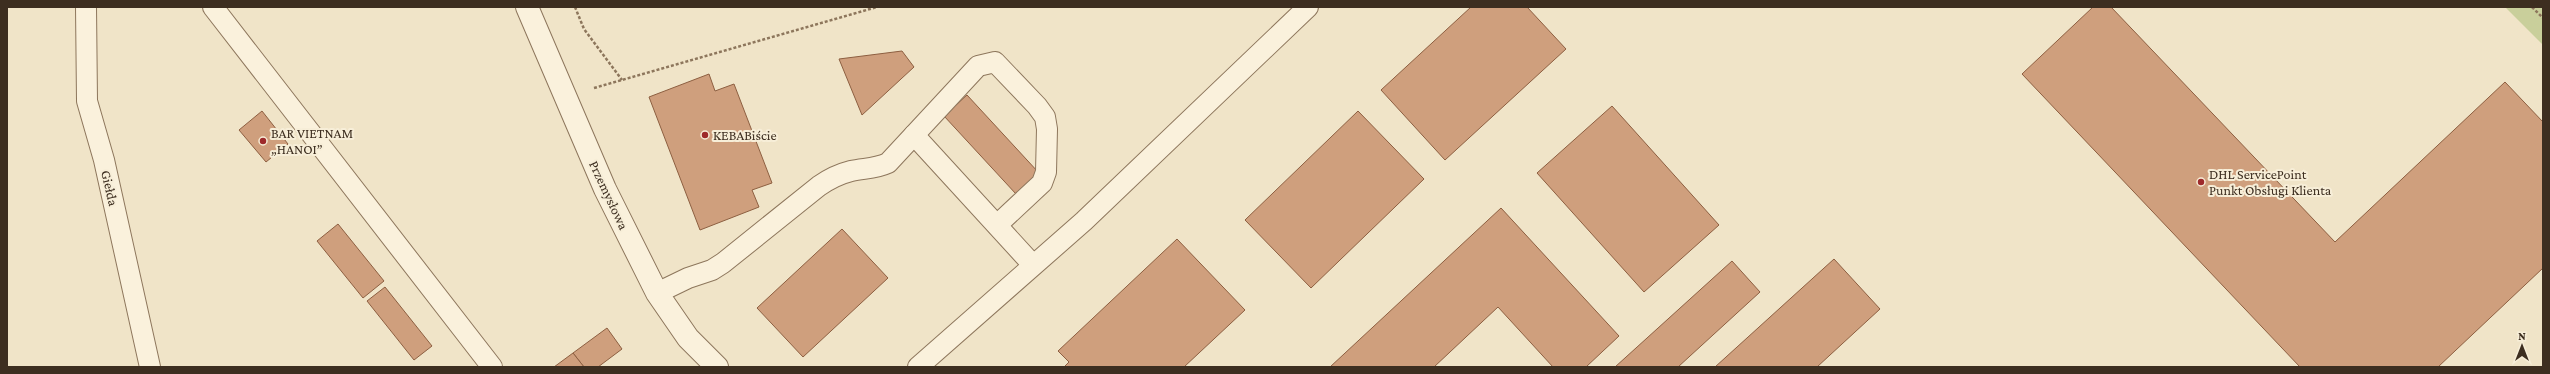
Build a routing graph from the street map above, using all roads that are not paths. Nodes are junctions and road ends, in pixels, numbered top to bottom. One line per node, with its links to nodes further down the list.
1 (86, 7): 9 (lane, Giełda)
2 (213, 7): 10 (lane)
3 (527, 7): 8 (street, Przemysłowa)
4 (1308, 7): 7 (lane)
5 (914, 135): 6 (lane); 6 (lane); 8 (lane)
6 (997, 225): 7 (lane)
7 (1033, 265): 12 (lane)
8 (657, 293): 11 (street, Przemysłowa)
9 (150, 367)
10 (492, 367)
11 (717, 367)
12 (918, 367)

